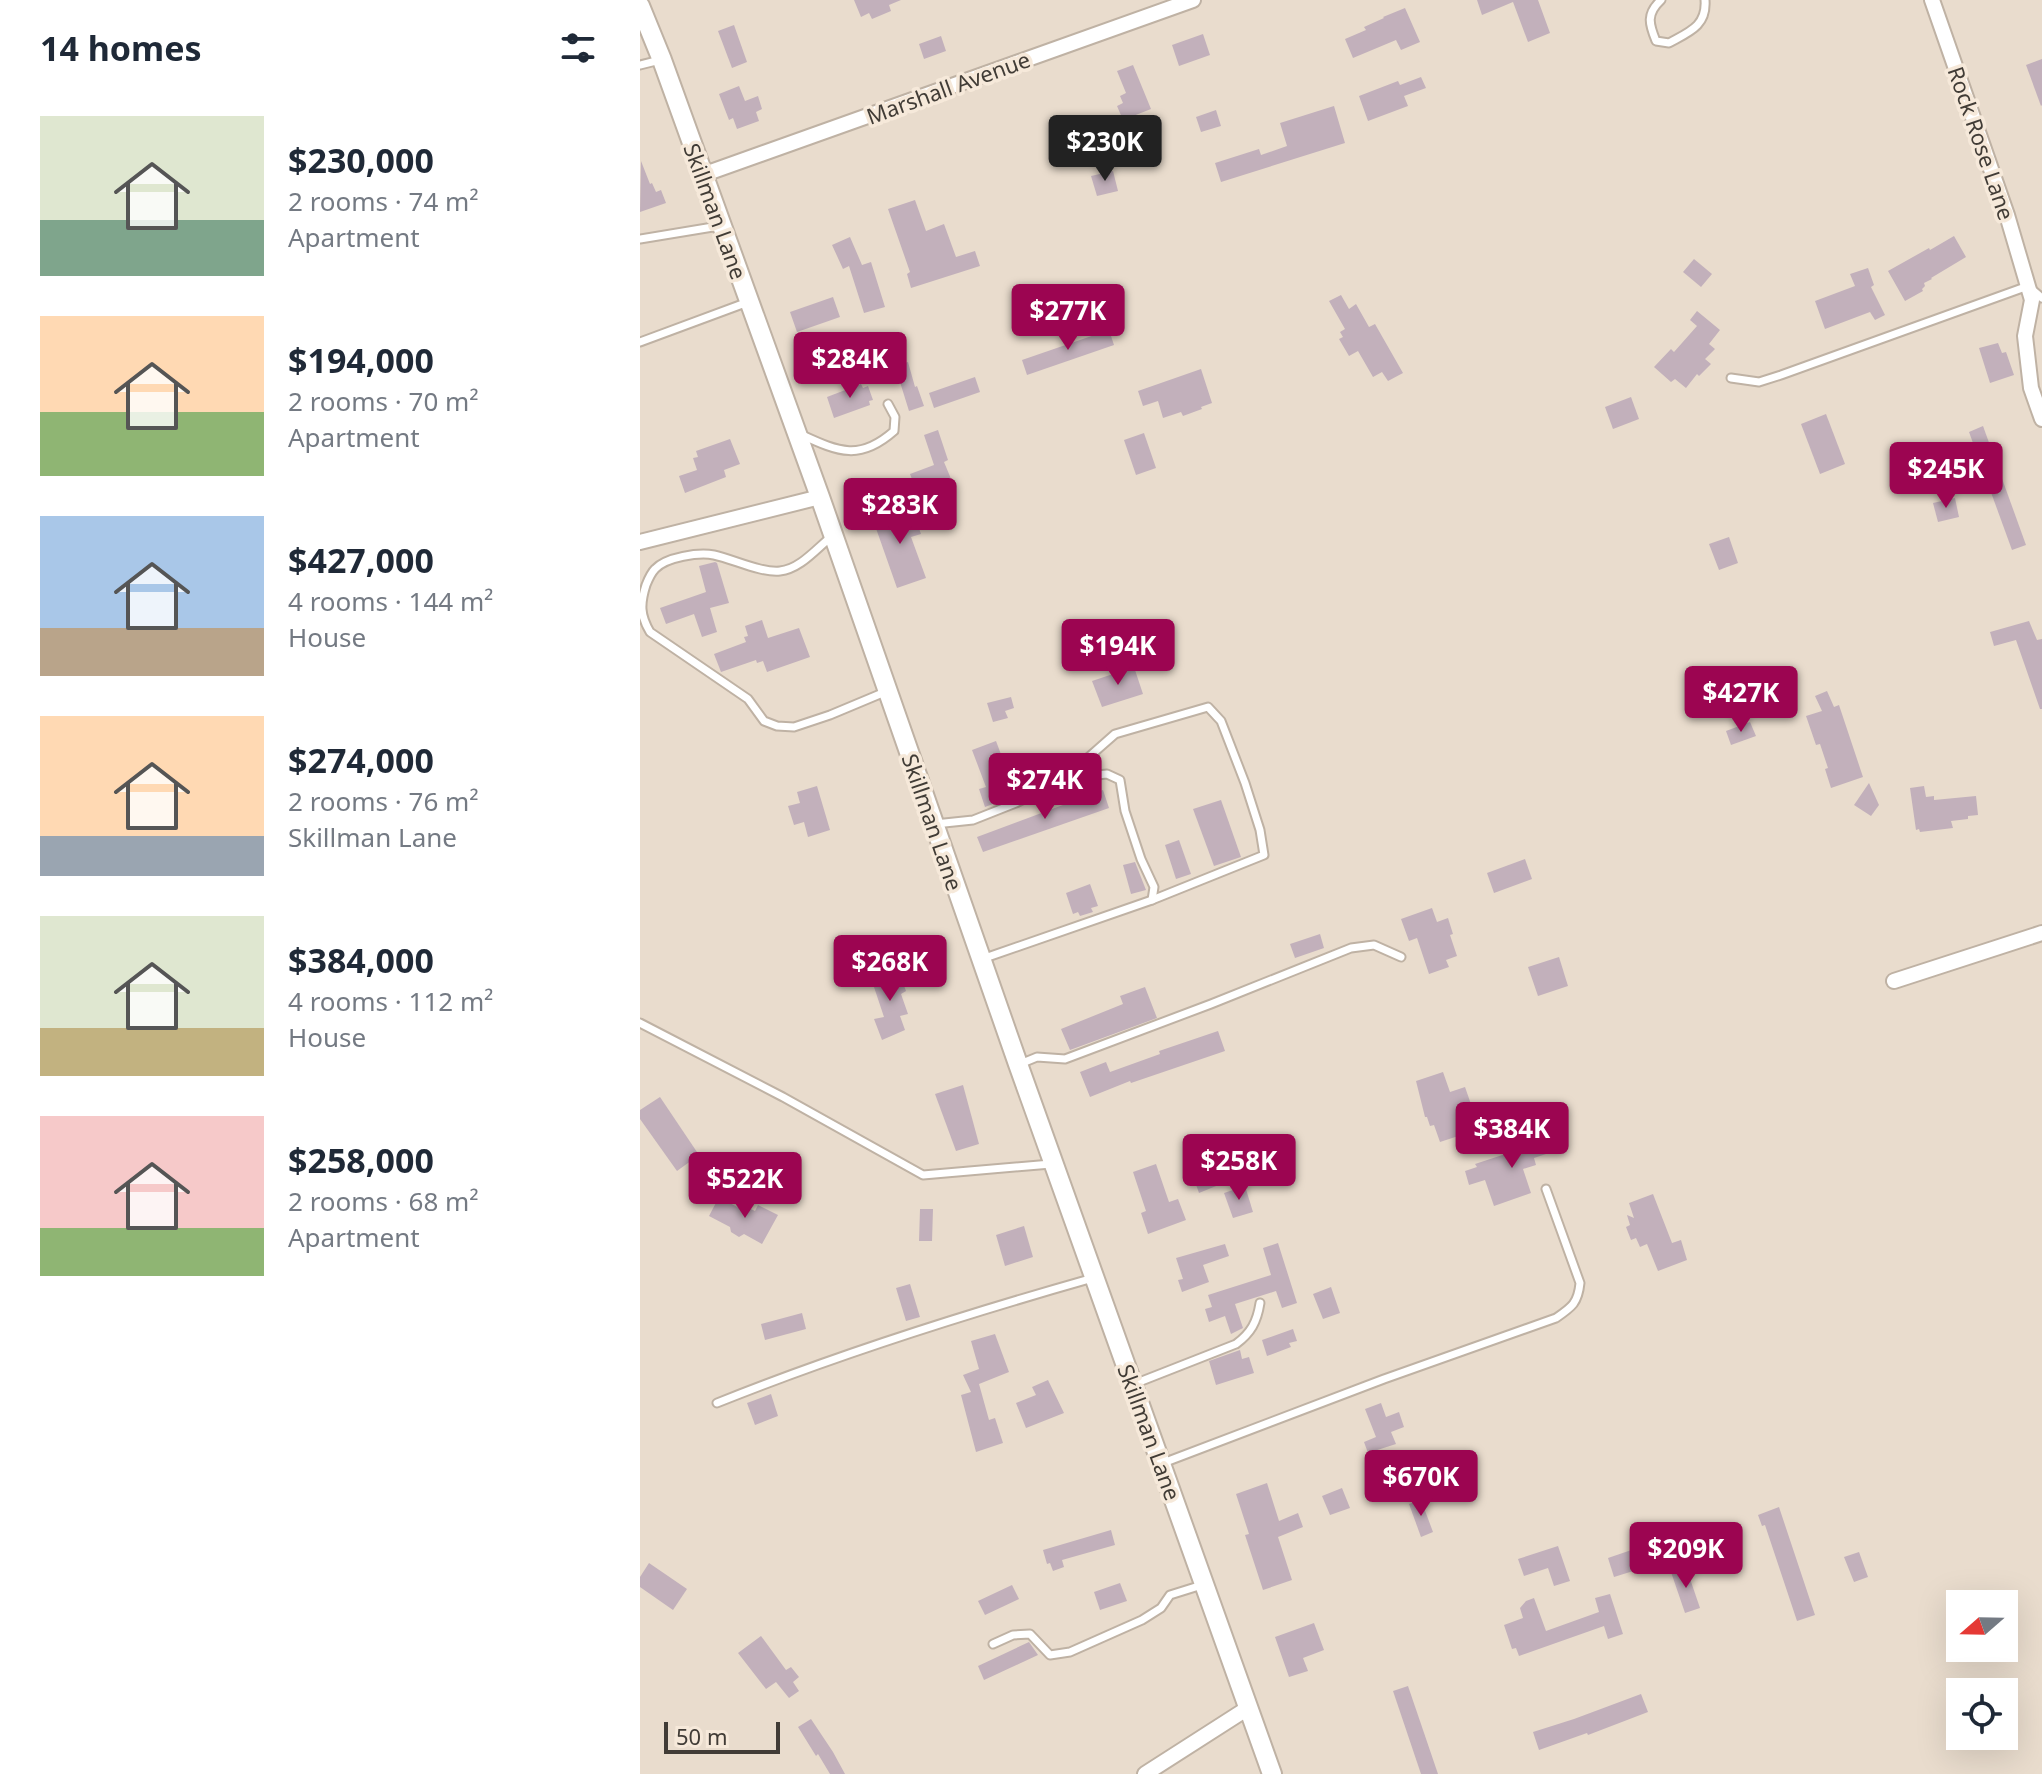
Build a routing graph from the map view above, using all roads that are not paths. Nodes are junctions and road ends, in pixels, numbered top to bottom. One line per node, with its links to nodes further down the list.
1 (1193, 0): 8 (street, Marshall Avenue)
2 (1661, 0): 3 (lane)
3 (1705, 0)
4 (1932, 0): 11 (street, Rock Rose Lane)
5 (640, 6): 6 (street, Skillman Lane)
6 (662, 60): 7 (lane); 8 (street, Skillman Lane)
7 (640, 65)
8 (702, 175): 9 (street, Skillman Lane)
9 (721, 225): 10 (lane); 13 (street, Skillman Lane)
10 (640, 239)
11 (2028, 286): 12 (lane); 15 (lane); 17 (street, Rock Rose Lane)
12 (2042, 298)
13 (748, 302): 14 (lane); 18 (street, Skillman Lane)
14 (640, 342)
15 (1731, 378)
16 (888, 404): 18 (lane)
17 (2042, 419)
18 (796, 432): 19 (street, Skillman Lane)
19 (820, 497): 20 (street, Skillman Lane); 21 (street)
20 (833, 535): 22 (street, Skillman Lane); 22 (lane)
21 (640, 542)
22 (887, 691): 24 (street, Skillman Lane)
23 (1065, 778): 24 (lane); 25 (lane); 25 (lane)
24 (933, 824): 28 (street, Skillman Lane)
25 (1152, 900): 28 (lane)
26 (2042, 933): 29 (street)
27 (1401, 957): 31 (lane)
28 (981, 959): 31 (street, Skillman Lane)
29 (1894, 981)
30 (640, 1023): 32 (lane)
31 (1018, 1064): 32 (street, Skillman Lane)
32 (1054, 1164): 34 (street, Skillman Lane)
33 (1546, 1189): 38 (lane)
34 (1095, 1278): 36 (street, Skillman Lane); 37 (lane)
35 (1260, 1303): 36 (lane)
36 (1132, 1385): 38 (street, Skillman Lane)
37 (717, 1403)
38 (1161, 1464): 39 (street, Skillman Lane)
39 (1204, 1584): 40 (lane); 41 (street, Skillman Lane)
40 (993, 1644)
41 (1248, 1708): 42 (street); 43 (street, Skillman Lane)
42 (1145, 1774)
43 (1272, 1774)

